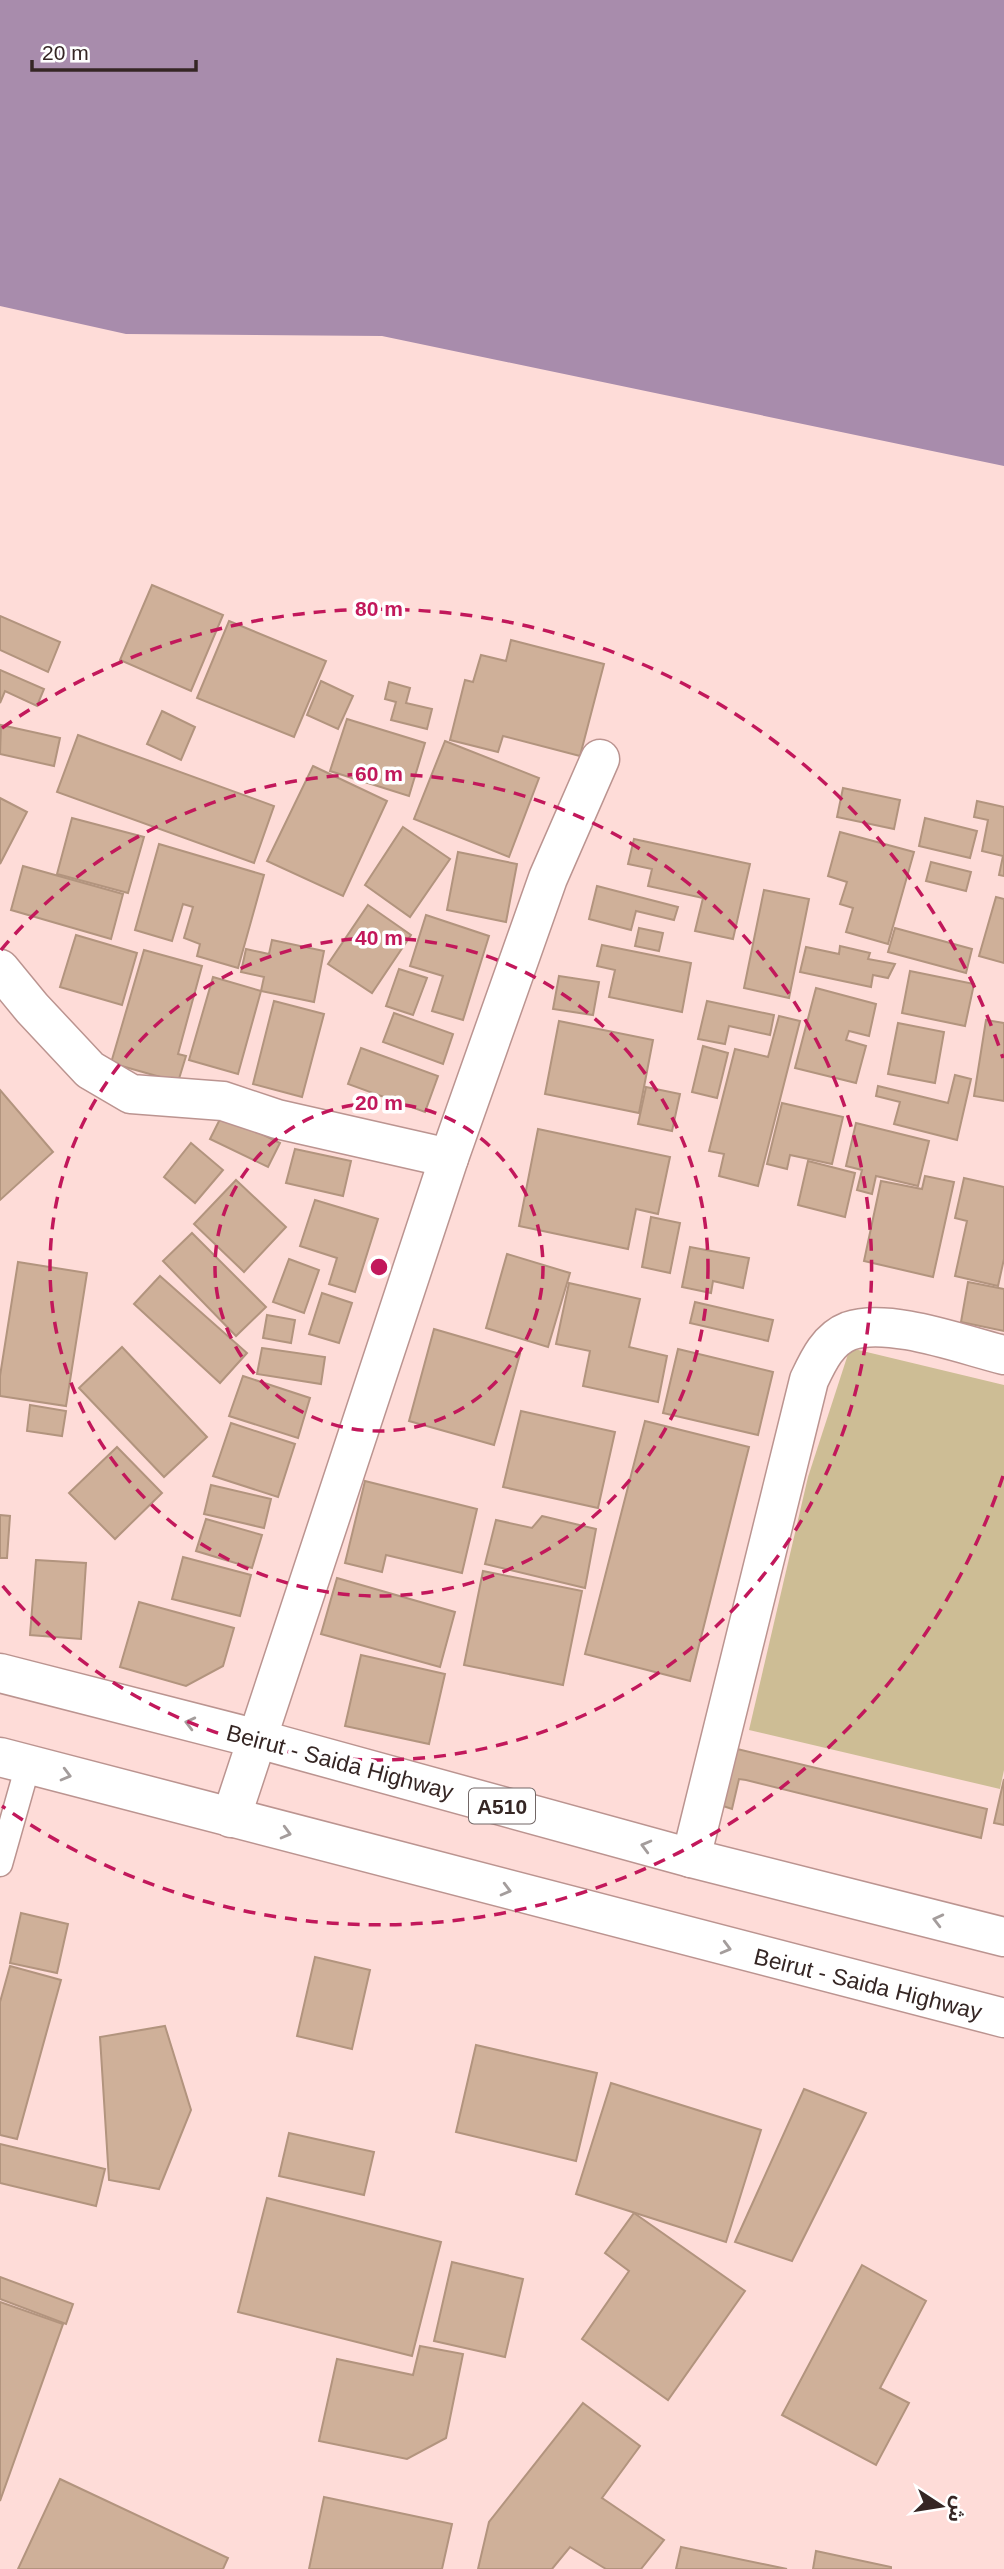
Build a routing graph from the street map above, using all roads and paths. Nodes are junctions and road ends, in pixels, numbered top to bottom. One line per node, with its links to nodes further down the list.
1 (600, 759): 3 (main road)
2 (0, 969): 3 (main road)
3 (449, 1158): 6 (main road)
4 (1004, 1355): 9 (main road)
5 (0, 1673): 6 (main road, Beirut - Saida Highway / A510, one-way to 5)
6 (258, 1739): 8 (main road); 9 (main road, Beirut - Saida Highway / A510, one-way to 6)
7 (14, 1761): 8 (main road, Beirut - Saida Highway, one-way to 8); 10 (lane)
8 (231, 1818): 12 (main road, Beirut - Saida Highway, one-way to 12)
9 (691, 1858): 11 (main road, Beirut - Saida Highway / A510, one-way to 9)
10 (0, 1864)
11 (1004, 1937)
12 (1004, 2018)

